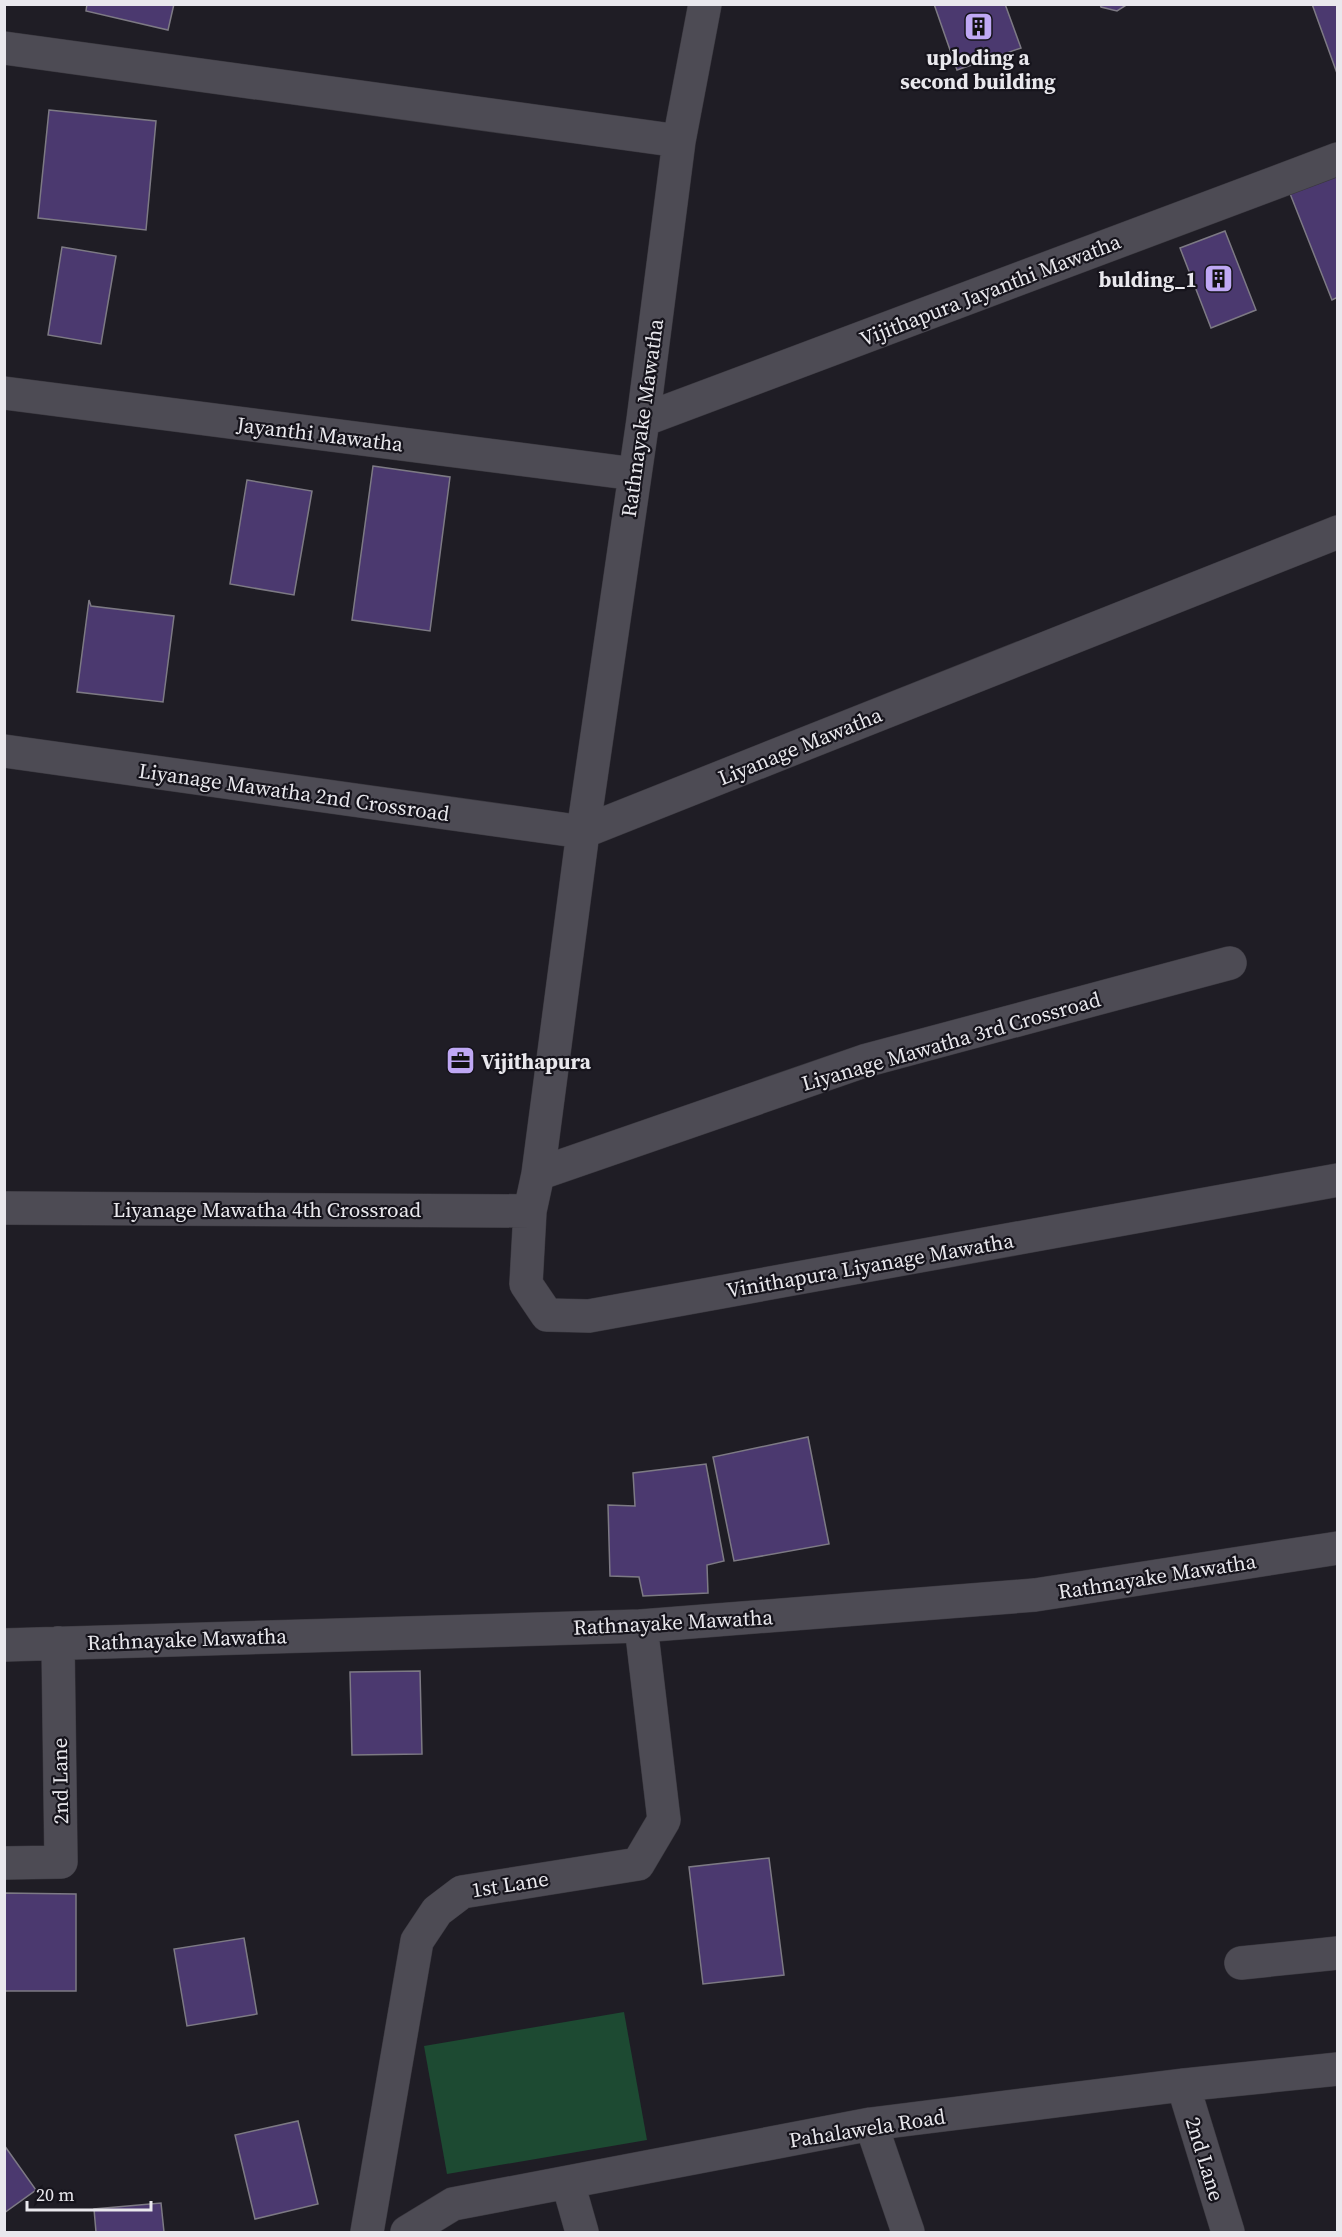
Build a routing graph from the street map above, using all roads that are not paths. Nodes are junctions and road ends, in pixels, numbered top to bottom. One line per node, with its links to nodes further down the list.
1 (713, 8): 3 (street, Rathnayake Mawatha)
2 (4, 48): 3 (street)
3 (679, 141): 6 (street, Rathnayake Mawatha)
4 (1338, 159): 6 (street, Vijithapura Jayanthi Mawatha)
5 (4, 393): 7 (street, Jayanthi Mawatha)
6 (643, 420): 7 (street, Rathnayake Mawatha)
7 (635, 474): 10 (street, Rathnayake Mawatha)
8 (1338, 532): 10 (street, Liyanage Mawatha)
9 (4, 751): 10 (street, Liyanage Mawatha 2nd Crossroad)
10 (583, 832): 12 (street)
11 (1230, 963): 12 (street, Liyanage Mawatha 3rd Crossroad)
12 (538, 1174): 15 (street, Vinithapura Liyanage Mawatha)
13 (1338, 1180): 15 (street, Vinithapura Liyanage Mawatha)
14 (4, 1208): 15 (street, Liyanage Mawatha 4th Crossroad)
15 (530, 1211)
16 (1338, 1548): 17 (street, Rathnayake Mawatha)
17 (641, 1626): 18 (street, Rathnayake Mawatha); 27 (street, 1st Lane)
18 (58, 1643): 19 (street, Rathnayake Mawatha); 20 (street, 2nd Lane)
19 (4, 1645)
20 (4, 1863)
21 (1338, 1953): 22 (street)
22 (1241, 1963)
23 (1338, 2069): 24 (street, Pahalawela Road)
24 (1183, 2085): 25 (street, Pahalawela Road); 31 (street, 2nd Lane)
25 (872, 2124): 26 (street, Pahalawela Road); 30 (street)
26 (568, 2183): 28 (street, Pahalawela Road); 29 (street)
27 (367, 2232)
28 (407, 2232)
29 (582, 2232)
30 (908, 2232)
31 (1228, 2232)

